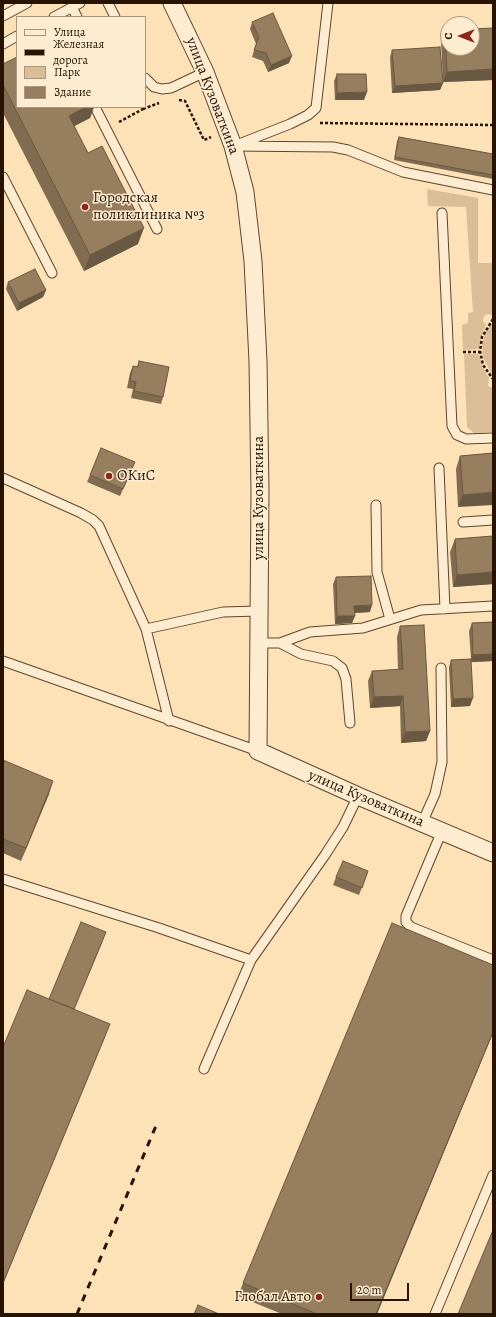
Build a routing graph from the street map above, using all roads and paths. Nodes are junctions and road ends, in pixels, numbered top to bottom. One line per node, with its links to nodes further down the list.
1 (27, 3): 7 (lane)
2 (80, 3): 6 (lane)
3 (108, 3): 10 (lane)
4 (172, 3): 13 (street, улица Кузоваткина)
5 (328, 3): 19 (lane)
6 (72, 8): 8 (lane); 9 (lane)
7 (3, 16)
8 (56, 16)
9 (76, 16)
10 (114, 16)
11 (16, 37): 12 (lane)
12 (3, 44)
13 (205, 72): 14 (lane); 21 (street, улица Кузоваткина)
14 (146, 79)
15 (178, 100): 21 (path)
16 (164, 102): 18 (path)
17 (96, 108): 25 (lane)
18 (143, 109)
19 (290, 124): 20 (path); 21 (lane)
20 (493, 125)
21 (231, 138): 23 (lane); 37 (street, улица Кузоваткина)
22 (3, 177): 26 (lane)
23 (493, 190)
24 (442, 213): 29 (lane)
25 (157, 229)
26 (52, 273)
27 (493, 319): 28 (path)
28 (493, 379)
29 (493, 438)
30 (439, 468): 36 (lane)
31 (3, 478): 39 (lane)
32 (376, 505): 38 (lane)
33 (493, 520): 34 (lane)
34 (463, 522)
35 (493, 606): 36 (lane)
36 (445, 609): 38 (lane)
37 (258, 611): 39 (lane); 41 (street, улица Кузоваткина)
38 (390, 619): 40 (lane)
39 (146, 629): 44 (lane)
40 (280, 643): 41 (lane); 45 (lane)
41 (257, 644): 46 (street, улица Кузоваткина)
42 (3, 661): 44 (lane)
43 (441, 668): 48 (lane)
44 (169, 721): 46 (lane)
45 (350, 723)
46 (258, 751): 47 (street, улица Кузоваткина)
47 (358, 796): 48 (street, улица Кузоваткина); 52 (lane)
48 (422, 823): 49 (street, улица Кузоваткина)
49 (442, 832): 50 (street, улица Кузоваткина); 53 (lane)
50 (493, 853)
51 (3, 879): 52 (lane)
52 (251, 960): 54 (lane)
53 (493, 960)
54 (204, 1069)
55 (493, 1175): 56 (lane)
56 (435, 1314)

